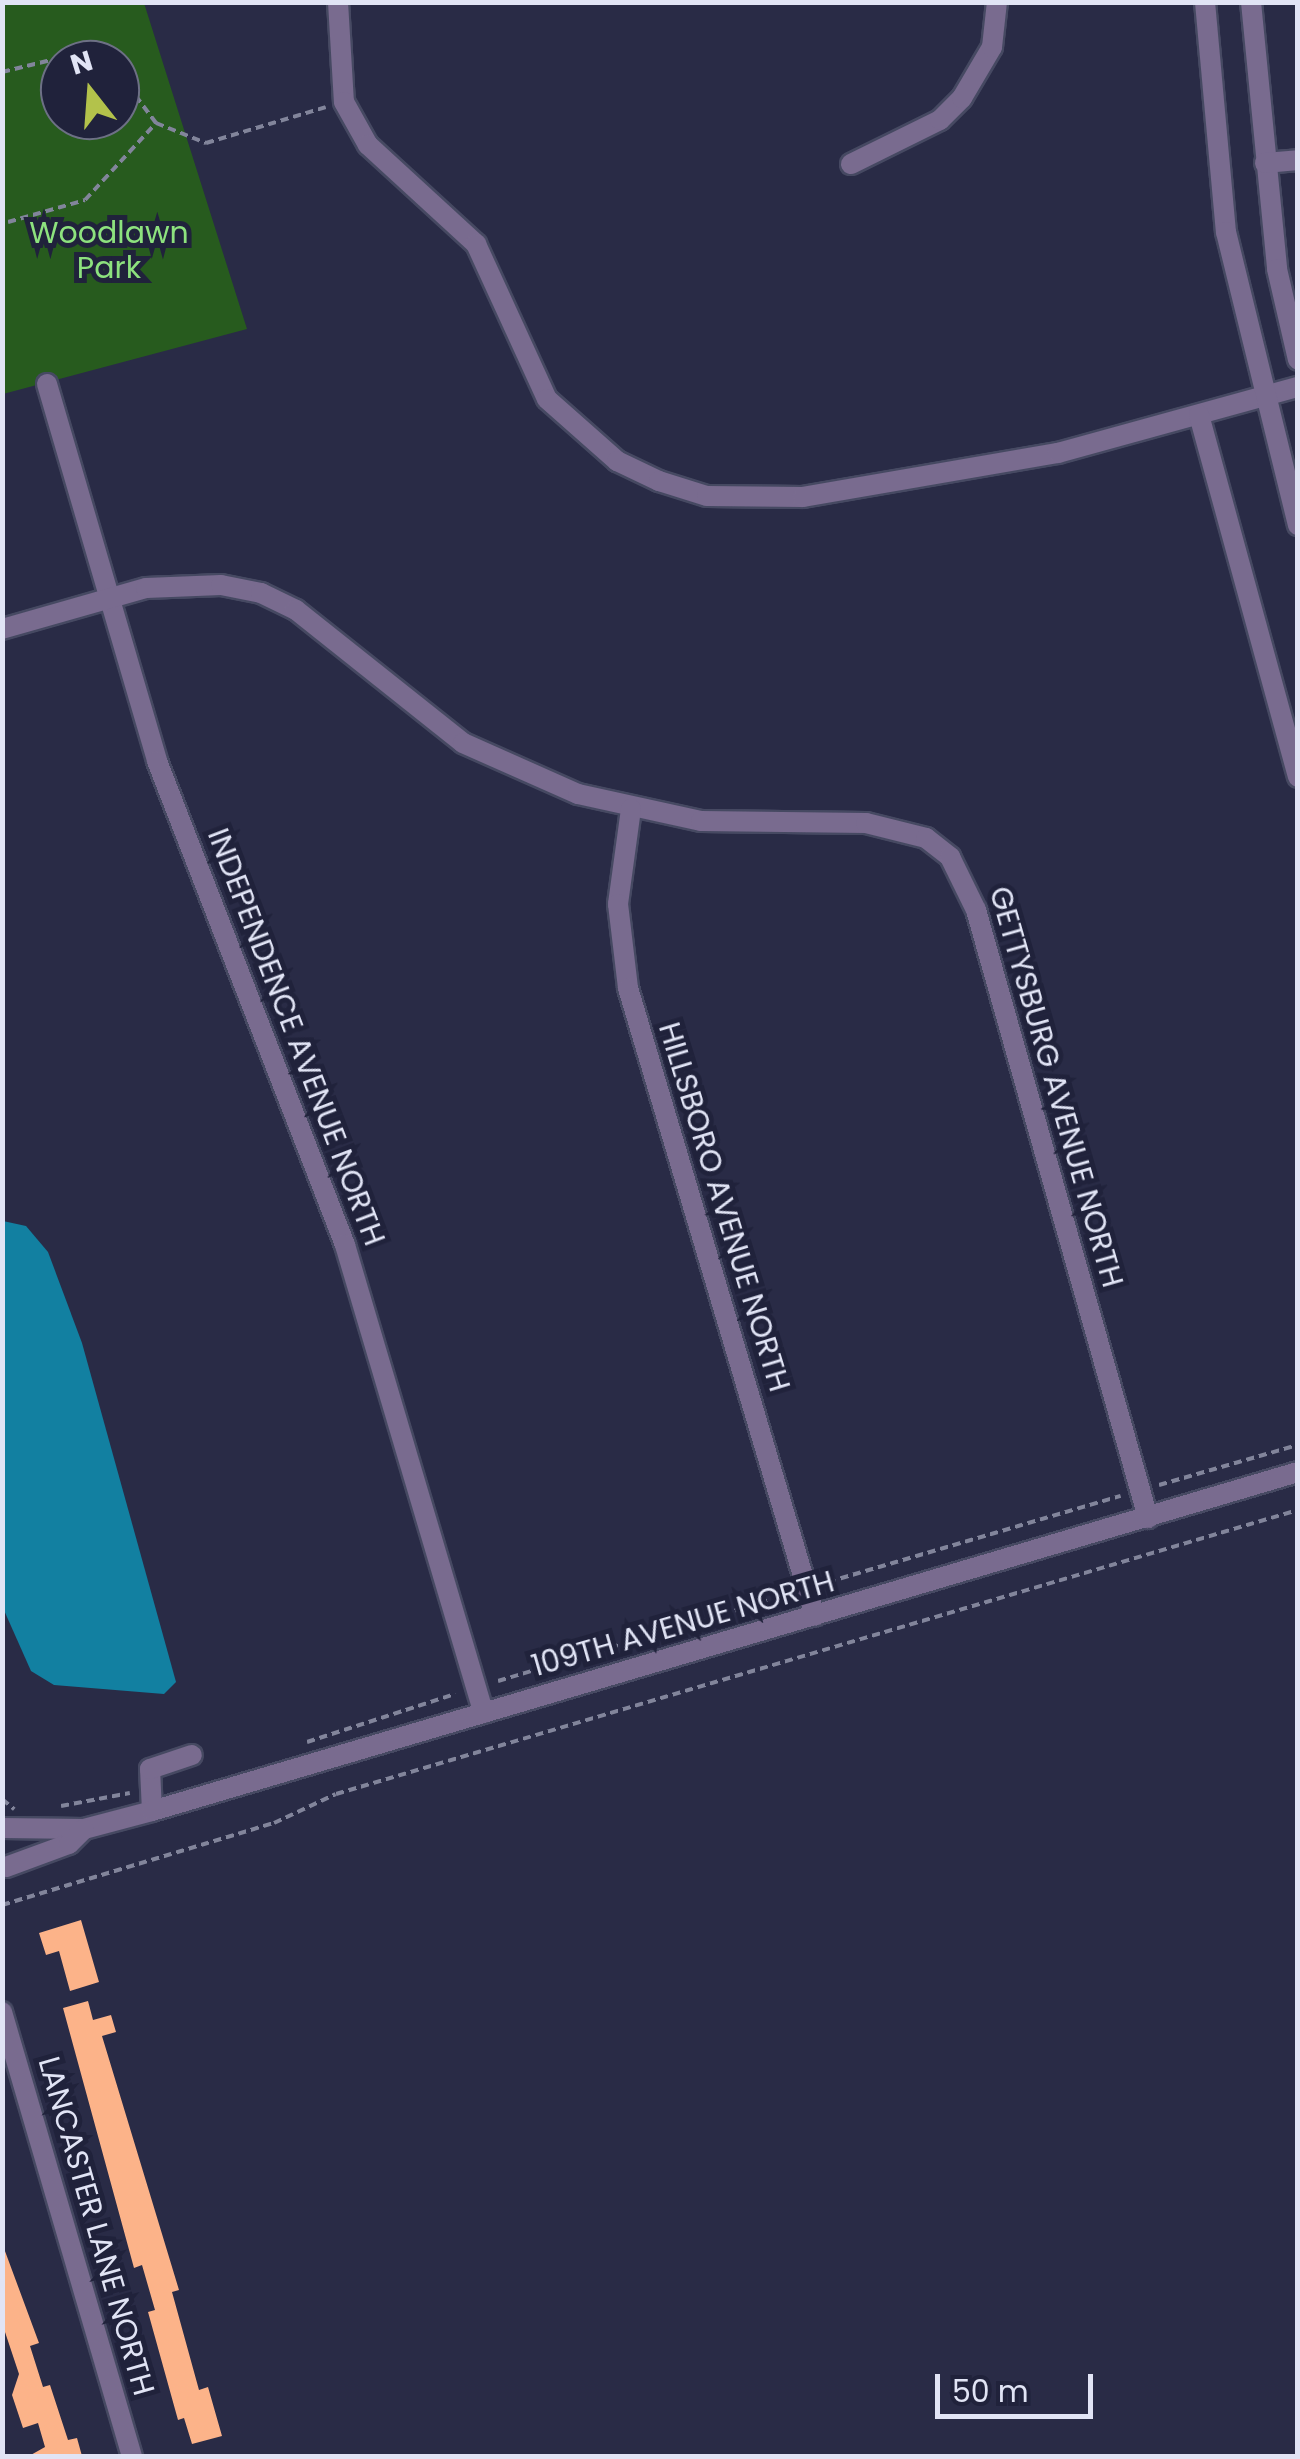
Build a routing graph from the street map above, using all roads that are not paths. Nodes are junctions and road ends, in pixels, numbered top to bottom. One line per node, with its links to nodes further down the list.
1 (338, 2): 12 (street)
2 (997, 2): 7 (street)
3 (1205, 2): 11 (street)
4 (1251, 2): 6 (street)
5 (1298, 160): 6 (street)
6 (1265, 163): 8 (street)
7 (851, 164)
8 (1298, 360)
9 (47, 384): 14 (street, INDEPENDENCE AVENUE NORTH)
10 (1298, 387): 11 (street)
11 (1262, 397): 12 (street); 13 (street)
12 (1199, 416): 16 (street)
13 (1298, 525)
14 (106, 598): 15 (street, GETTYSBURG AVENUE NORTH); 17 (street, GETTYSBURG AVENUE NORTH); 21 (street, INDEPENDENCE AVENUE NORTH)
15 (2, 630)
16 (1298, 777)
17 (631, 809): 19 (street, GETTYSBURG AVENUE NORTH); 20 (street, HILLSBORO AVENUE NORTH)
18 (1298, 1472): 19 (street, 109TH AVENUE NORTH)
19 (1148, 1518): 20 (street, 109TH AVENUE NORTH)
20 (815, 1616): 21 (street, 109TH AVENUE NORTH)
21 (484, 1713): 23 (street, 109TH AVENUE NORTH)
22 (192, 1756): 23 (street)
23 (152, 1810): 24 (street, 109TH AVENUE NORTH)
24 (84, 1829): 25 (street, 109TH AVENUE NORTH); 26 (street, 109TH AVENUE NORTH)
25 (2, 1830): 26 (street)
26 (4, 1872)
27 (2, 2012): 28 (street, LANCASTER LANE NORTH)
28 (132, 2456)

